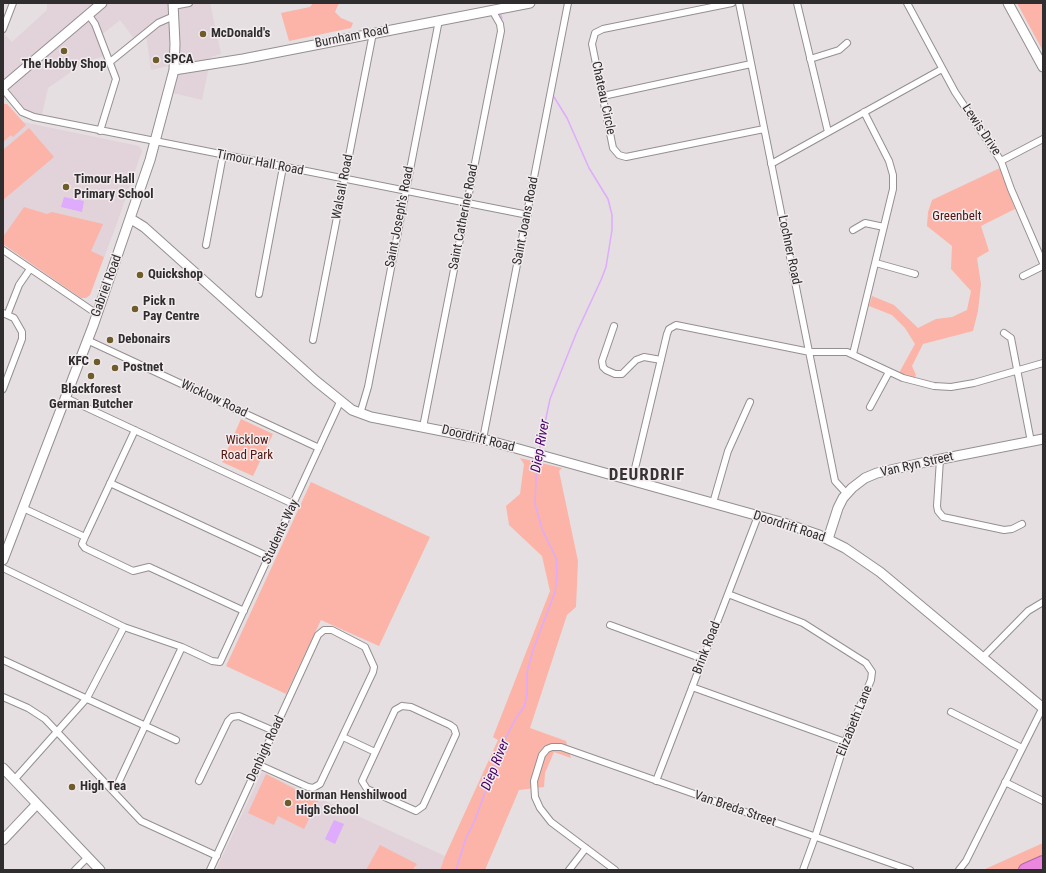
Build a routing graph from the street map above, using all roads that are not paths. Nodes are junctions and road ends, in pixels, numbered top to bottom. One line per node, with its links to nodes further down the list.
1 (13, 3): 17 (street)
2 (102, 3): 15 (street)
3 (189, 3): 12 (street)
4 (530, 3): 13 (street, Burnham Road)
5 (568, 3): 43 (street, Saint Joans Road)
6 (695, 3): 14 (street)
7 (732, 3): 14 (street, Chateau Circle)
8 (739, 3): 24 (street, Lochner Road)
9 (797, 3): 22 (street)
10 (907, 3): 26 (street, Lewis Drive)
11 (1008, 3): 25 (street)
12 (173, 4): 16 (street, Gabriel Road)
13 (498, 9): 18 (street, Burnham Road); 42 (street, Saint Catherine Road)
14 (696, 10): 29 (street, Chateau Circle)
15 (88, 14): 23 (street); 28 (street)
16 (174, 16): 23 (street); 27 (street, Gabriel Road)
17 (5, 20): 19 (street)
18 (439, 20): 20 (street, Burnham Road); 41 (street, Saint Joseph's Road)
19 (3, 29)
20 (373, 33): 27 (street, Burnham Road); 40 (street, Walsall Road)
21 (847, 43): 22 (street)
22 (810, 59): 33 (street)
23 (110, 62): 32 (street)
24 (751, 64): 29 (street); 31 (street, Lochner Road)
25 (1043, 67)
26 (942, 69): 30 (street); 37 (street, Lewis Drive)
27 (174, 70): 35 (street, Gabriel Road)
28 (3, 88): 32 (street, Timour Hall Road)
29 (603, 96): 31 (street, Chateau Circle)
30 (864, 112): 33 (street); 45 (street)
31 (764, 129): 38 (street, Lochner Road)
32 (100, 131): 35 (street, Timour Hall Road)
33 (828, 132): 38 (street)
34 (1043, 138): 37 (street)
35 (155, 142): 36 (street, Timour Hall Road); 44 (street, Gabriel Road)
36 (223, 155): 39 (street, Timour Hall Road); 47 (street)
37 (1001, 162): 50 (street, Lewis Drive)
38 (771, 164): 61 (street, Lochner Road)
39 (283, 167): 40 (street, Timour Hall Road); 54 (street)
40 (345, 179): 41 (street, Timour Hall Road); 60 (street, Walsall Road)
41 (406, 191): 42 (street, Timour Hall Road); 72 (street, Saint Joseph's Road)
42 (467, 203): 43 (street, Timour Hall Road); 73 (street, Saint Catherine Road)
43 (528, 215): 76 (street, Saint Joans Road)
44 (130, 219): 56 (street, Gabriel Road); 69 (street, Doordrift Road)
45 (884, 227): 46 (street); 49 (street)
46 (853, 230)
47 (206, 245)
48 (3, 250): 51 (street)
49 (876, 263): 52 (street); 62 (street)
50 (1043, 265): 53 (street)
51 (30, 269): 55 (street); 56 (street)
52 (915, 274)
53 (1023, 276)
54 (259, 294)
55 (5, 313): 67 (street)
56 (97, 314): 59 (street, Gabriel Road)
57 (614, 326): 63 (street)
58 (1004, 333): 65 (street)
59 (87, 340): 68 (street, Gabriel Road); 78 (street, Wicklow Road)
60 (313, 340)
61 (810, 352): 62 (street); 63 (street); 82 (street, Lochner Road)
62 (853, 354): 66 (street)
63 (661, 360): 80 (street)
64 (1043, 363): 65 (street)
65 (1017, 370): 66 (street); 77 (street)
66 (889, 372): 71 (street)
67 (3, 389)
68 (66, 398): 74 (street); 85 (street, Gabriel Road)
69 (340, 402): 72 (street, Doordrift Road); 78 (street, Students Way)
70 (750, 402): 83 (street)
71 (870, 407)
72 (360, 414): 73 (street, Doordrift Road)
73 (423, 427): 76 (street, Doordrift Road)
74 (135, 430): 81 (street); 84 (street)
75 (1043, 439): 77 (street, Van Ryn Street)
76 (483, 440): 80 (street, Doordrift Road)
77 (1031, 442): 79 (street, Van Ryn Street)
78 (319, 448): 84 (street, Students Way)
79 (940, 459): 82 (street, Van Ryn Street); 87 (street)
80 (632, 481): 83 (street, Doordrift Road)
81 (110, 483): 88 (street); 90 (street)
82 (846, 494): 89 (street, Van Ryn Street)
83 (713, 503): 86 (street, Doordrift Road)
84 (293, 504): 90 (street, Students Way)
85 (23, 508): 88 (street); 91 (street, Gabriel Road)
86 (758, 516): 89 (street, Doordrift Road); 93 (street, Brink Road)
87 (1022, 524)
88 (85, 537): 95 (street)
89 (828, 539): 99 (street, Doordrift Road)
90 (269, 557): 95 (street, Students Way)
91 (3, 560)
92 (3, 568): 97 (street)
93 (728, 594): 100 (street, Brink Road); 112 (street, Elizabeth Lane)
94 (1043, 602): 99 (street)
95 (244, 611): 98 (street, Students Way)
96 (610, 625): 100 (street)
97 (124, 627): 98 (street); 104 (street)
98 (182, 647): 107 (street)
99 (983, 658): 105 (street, Doordrift Road)
100 (703, 659): 102 (street, Brink Road)
101 (3, 660): 104 (street)
102 (692, 687): 112 (street); 119 (street, Brink Road)
103 (3, 697): 109 (street)
104 (87, 698): 107 (street); 109 (street)
105 (1043, 707): 113 (street)
106 (951, 712): 113 (street)
107 (145, 725): 111 (street); 121 (street)
108 (274, 731): 110 (street, Denbigh Road); 115 (street, Denbigh Road); 118 (street)
109 (57, 732): 117 (street); 121 (street)
110 (343, 737): 114 (street); 115 (street)
111 (176, 740)
112 (845, 742): 124 (street, Elizabeth Lane)
113 (1022, 748): 120 (street)
114 (375, 752): 114 (street)
115 (259, 765): 127 (street, Denbigh Road)
116 (4, 767): 117 (street)
117 (14, 780): 123 (street)
118 (199, 781)
119 (656, 781): 124 (street, Van Breda Street); 126 (street, Van Breda Street)
120 (1005, 782): 122 (street); 137 (street)
121 (114, 792): 127 (street)
122 (1043, 801)
123 (36, 805): 125 (street); 128 (street)
124 (815, 837): 135 (street, Elizabeth Lane); 136 (street, Van Breda Street)
125 (3, 840)
126 (586, 848): 133 (street); 134 (street)
127 (217, 856): 132 (street, Denbigh Road)
128 (88, 857): 130 (street); 131 (street)
129 (1043, 862): 138 (highway)
130 (75, 870)
131 (100, 870)
132 (210, 870)
133 (569, 870)
134 (615, 870)
135 (803, 870)
136 (910, 870)
137 (959, 870)
138 (1025, 870)

